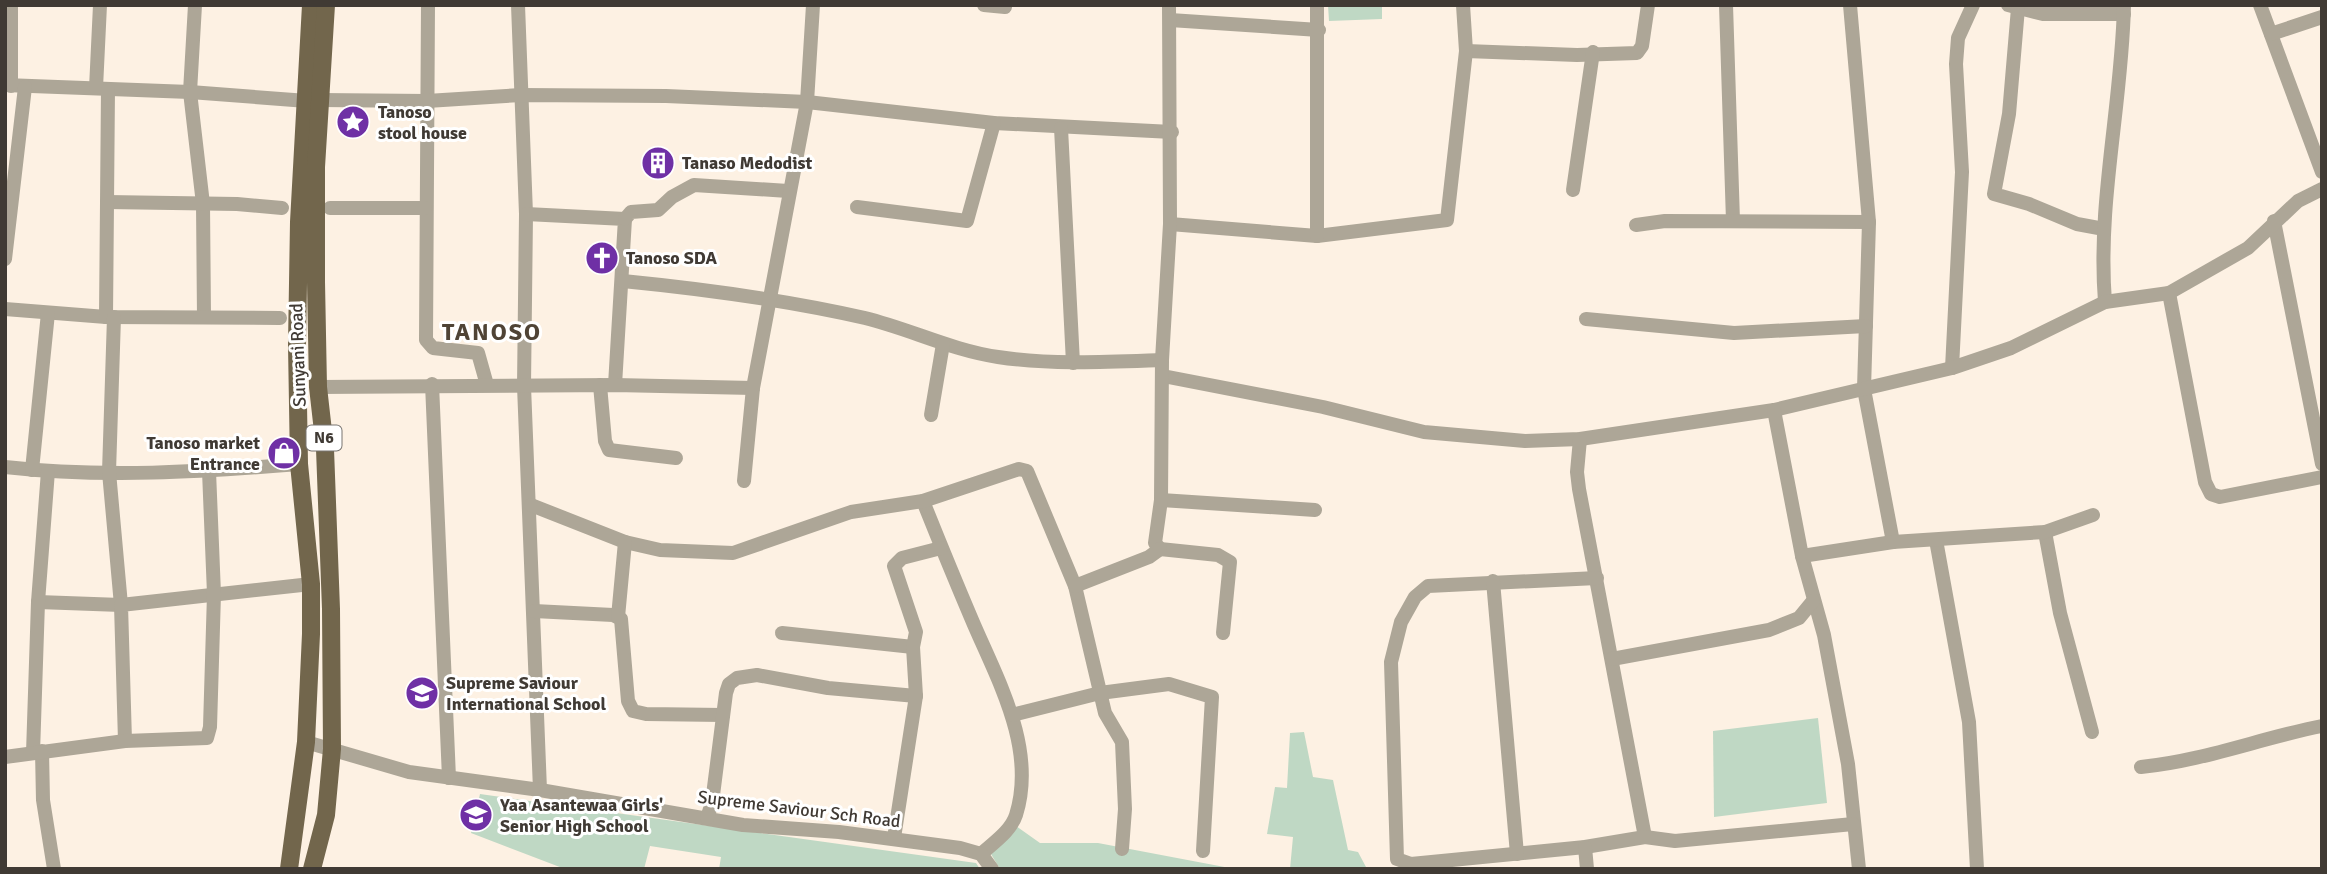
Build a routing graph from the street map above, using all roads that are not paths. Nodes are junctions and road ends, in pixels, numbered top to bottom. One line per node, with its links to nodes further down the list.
1 (11, 5): 26 (street)
2 (100, 5): 27 (street)
3 (195, 5): 28 (street)
4 (311, 5): 30 (main road, Sunyani Road / N6)
5 (326, 5): 30 (main road, Sunyani Road / N6)
6 (428, 5): 31 (street)
7 (518, 5): 29 (street)
8 (813, 5): 32 (street)
9 (984, 5): 17 (street)
10 (1317, 5): 22 (street)
11 (1463, 5): 24 (street)
12 (1647, 5): 25 (street)
13 (1726, 5): 49 (street)
14 (1850, 5): 51 (street)
15 (1973, 5): 71 (street)
16 (2260, 5): 23 (street)
17 (1005, 7)
18 (2013, 7): 19 (street); 54 (street)
19 (2124, 10): 54 (street)
20 (1170, 12): 22 (street); 35 (street)
21 (2322, 17): 23 (street)
22 (1319, 30): 55 (street)
23 (2271, 34): 36 (street)
24 (1466, 51): 25 (street); 55 (street)
25 (1593, 52): 38 (street)
26 (14, 86): 27 (street); 40 (street)
27 (102, 88): 28 (street); 41 (street)
28 (190, 92): 30 (street); 42 (street)
29 (521, 95): 31 (street); 32 (street); 47 (street)
30 (313, 100): 31 (street); 77 (main road, Sunyani Road / N6); 84 (main road, Sunyani Road / N6)
31 (427, 101): 46 (street)
32 (807, 103): 33 (street); 39 (street)
33 (994, 123): 34 (street); 43 (street)
34 (1061, 128): 35 (street); 70 (street)
35 (1172, 132): 52 (street)
36 (2322, 172)
37 (2322, 189): 50 (street)
38 (1573, 190)
39 (788, 191): 48 (street); 59 (street)
40 (8, 199): 56 (street)
41 (107, 202): 42 (street); 63 (street)
42 (203, 204): 44 (street); 64 (street)
43 (856, 207)
44 (282, 208)
45 (330, 208): 46 (street)
46 (425, 208): 75 (street)
47 (526, 215): 48 (street); 76 (street)
48 (625, 219): 57 (street)
49 (1733, 221): 51 (street); 53 (street)
50 (2274, 221): 58 (street); 85 (street)
51 (1869, 222): 67 (street)
52 (1170, 224): 55 (street); 69 (street)
53 (1636, 225)
54 (2104, 229): 60 (street)
55 (1317, 236)
56 (5, 259)
57 (624, 281): 59 (street); 74 (street)
58 (2169, 293): 60 (street); 91 (street)
59 (772, 301): 68 (street); 78 (street)
60 (2105, 302): 71 (street)
61 (5, 309): 62 (street)
62 (48, 313): 63 (street); 87 (street)
63 (110, 317): 64 (street); 90 (street)
64 (204, 317): 65 (street)
65 (280, 317)
66 (1586, 319): 67 (street)
67 (1866, 326): 79 (street)
68 (943, 344): 70 (street); 81 (street)
69 (1162, 360): 70 (street); 72 (street)
70 (1073, 363)
71 (1952, 368): 79 (street)
72 (1163, 376): 82 (street); 93 (street)
73 (432, 384): 75 (street); 77 (street); 131 (street)
74 (608, 385): 76 (street); 78 (street); 83 (street)
75 (487, 386): 76 (street)
76 (524, 386): 95 (street)
77 (318, 387): 127 (main road, Sunyani Road / N6)
78 (754, 388): 92 (street)
79 (1864, 389): 80 (street); 101 (street)
80 (1774, 410): 82 (street); 104 (street)
81 (931, 415)
82 (1580, 439): 105 (street)
83 (676, 458)
84 (299, 464): 89 (street); 107 (main road, Sunyani Road / N6)
85 (2322, 464)
86 (5, 467): 87 (street)
87 (32, 470): 88 (street)
88 (48, 471): 90 (street); 111 (street)
89 (209, 471): 90 (street); 109 (street)
90 (109, 472): 112 (street)
91 (2322, 477)
92 (744, 481)
93 (1161, 500): 96 (street); 103 (street)
94 (923, 501): 100 (street); 102 (street); 108 (street)
95 (531, 505): 100 (street); 113 (street)
96 (1315, 510)
97 (2093, 515): 98 (street)
98 (2045, 532): 99 (street); 124 (street)
99 (1936, 540): 101 (street); 148 (street)
100 (625, 542): 114 (street)
101 (1893, 542): 104 (street)
102 (941, 548): 117 (street); 122 (street)
103 (1155, 553): 108 (street); 116 (street)
104 (1802, 556): 110 (street)
105 (1597, 578): 106 (street); 118 (street)
106 (1493, 581): 141 (street); 141 (street)
107 (311, 584): 109 (street); 126 (main road, Sunyani Road / N6)
108 (1074, 586): 119 (street)
109 (214, 594): 112 (street); 125 (street)
110 (1813, 601): 118 (street); 134 (street)
111 (38, 602): 112 (street); 128 (street)
112 (121, 605): 125 (street)
113 (534, 611): 114 (street); 132 (street)
114 (618, 617): 121 (street)
115 (782, 633): 117 (street)
116 (1223, 633)
117 (913, 647): 120 (street)
118 (1612, 659): 135 (street)
119 (1100, 693): 122 (street); 138 (street); 139 (street)
120 (916, 696): 121 (street); 136 (street)
121 (723, 715): 133 (street)
122 (1012, 715): 140 (street)
123 (2322, 726): 130 (street)
124 (2092, 732)
125 (125, 741): 128 (street)
126 (306, 742): 127 (street, Supreme Saviour Sch Road); 143 (main road, Sunyani Road / N6)
127 (332, 749): 131 (street, Supreme Saviour Sch Road); 144 (main road, Sunyani Road / N6)
128 (37, 752): 129 (street); 142 (street)
129 (5, 757)
130 (2141, 766)
131 (449, 778): 132 (street, Supreme Saviour Sch Road)
132 (540, 790): 133 (street, Supreme Saviour Sch Road)
133 (707, 818): 136 (street, Supreme Saviour Sch Road)
134 (1853, 824): 135 (street); 147 (street)
135 (1645, 837): 137 (street)
136 (894, 838): 140 (street, Supreme Saviour Sch Road)
137 (1585, 847): 141 (street); 146 (street)
138 (1122, 849)
139 (1203, 851)
140 (981, 854): 145 (street)
141 (1517, 854)
142 (54, 869)
143 (289, 869)
144 (313, 869)
145 (992, 869)
146 (1587, 869)
147 (1859, 869)
148 (1977, 869)

